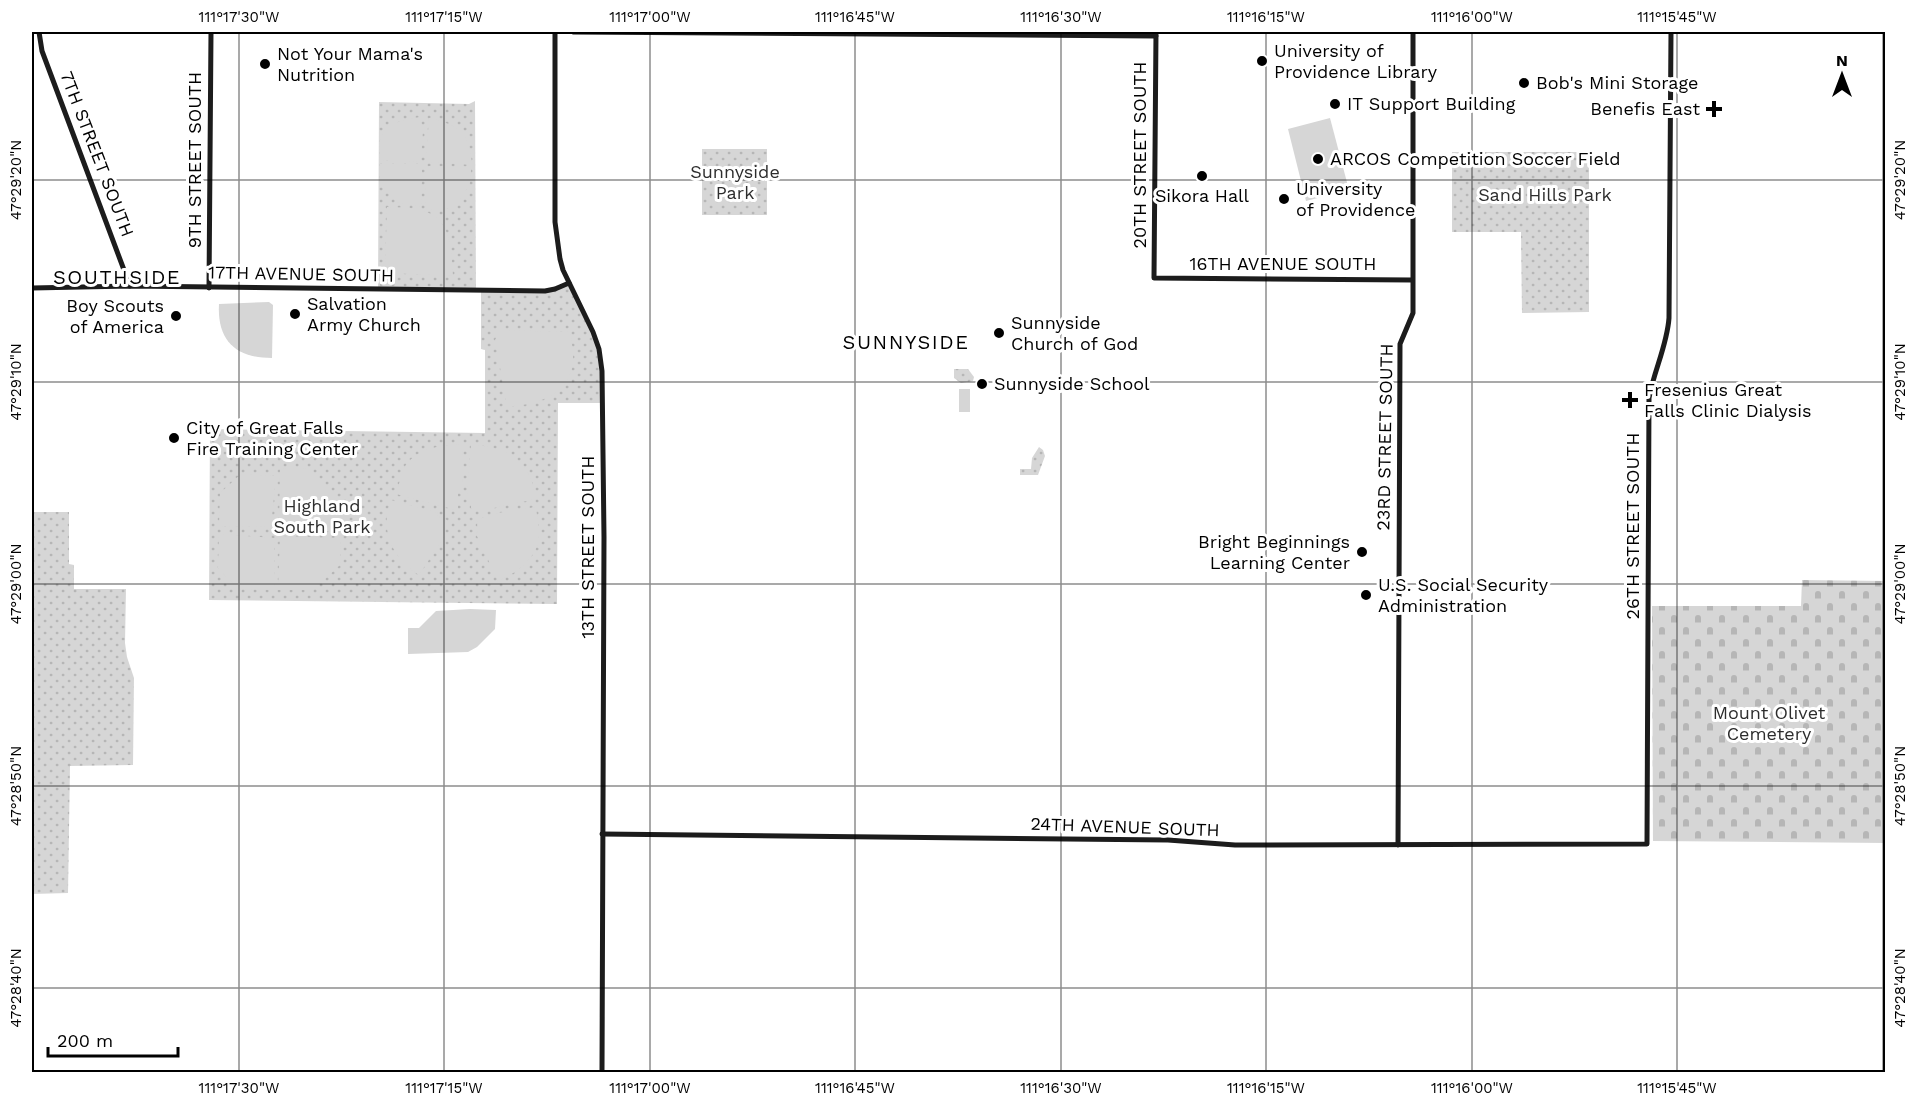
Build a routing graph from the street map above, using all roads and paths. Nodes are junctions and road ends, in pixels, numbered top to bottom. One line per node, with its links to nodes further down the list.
1 (39, 32): 11 (street, 7TH STREET SOUTH)
2 (211, 32): 13 (street, 9TH STREET SOUTH)
3 (555, 32): 10 (street, 13TH STREET SOUTH)
4 (573, 32): 7 (street)
5 (1413, 32): 9 (street, 23RD STREET SOUTH)
6 (1671, 32): 15 (street, 26TH STREET SOUTH)
7 (1156, 34): 8 (street, 20TH STREET SOUTH)
8 (1154, 278): 9 (street, 16TH AVENUE SOUTH)
9 (1412, 280): 16 (street, 23RD STREET SOUTH)
10 (569, 283): 13 (street, 17TH AVENUE SOUTH); 14 (street, 13TH STREET SOUTH)
11 (130, 286): 12 (street, 17TH AVENUE SOUTH); 13 (street, 17TH AVENUE SOUTH)
12 (32, 288)
13 (210, 288)
14 (602, 834): 16 (street, 24TH AVENUE SOUTH); 17 (street, 13TH STREET SOUTH)
15 (1647, 844): 16 (street, 24TH AVENUE SOUTH)
16 (1398, 845)
17 (602, 1072)

